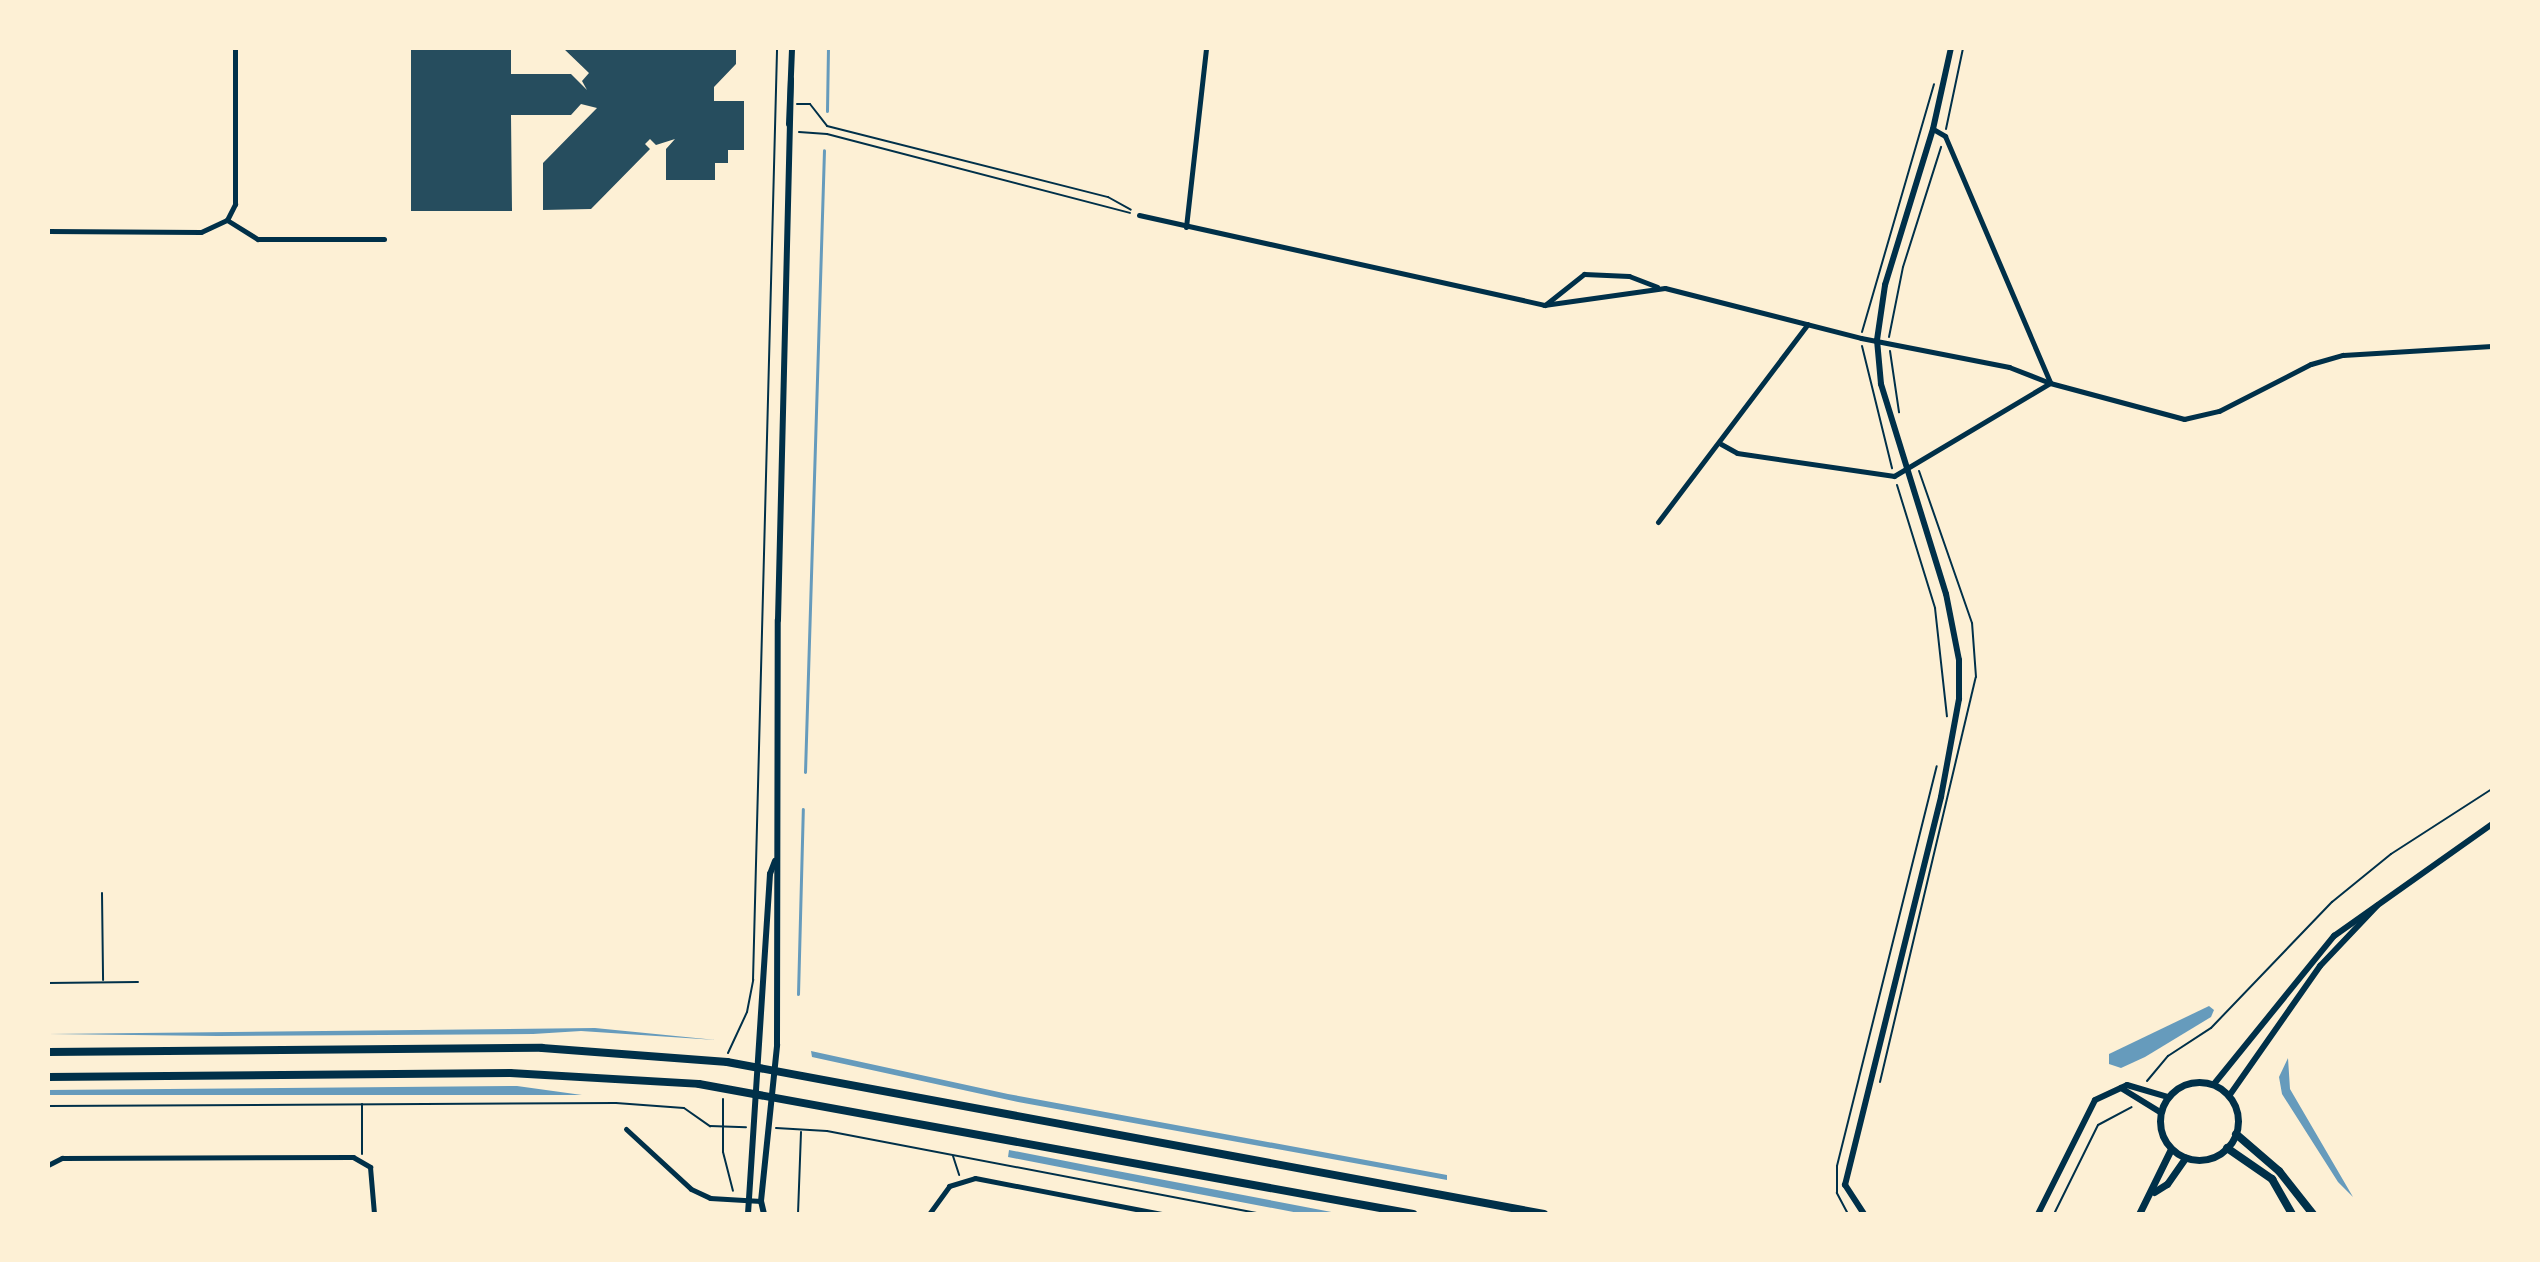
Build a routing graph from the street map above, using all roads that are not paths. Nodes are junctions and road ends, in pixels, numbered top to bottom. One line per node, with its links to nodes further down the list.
1 (235, 48): 7 (street)
2 (792, 48): 21 (street)
3 (1206, 48): 8 (street)
4 (1951, 48): 5 (street)
5 (1933, 129): 14 (street); 16 (street)
6 (1139, 215): 8 (street)
7 (227, 220): 9 (street); 10 (street)
8 (1186, 227): 12 (street)
9 (48, 231)
10 (384, 239)
11 (1658, 287): 12 (street); 12 (street); 13 (street)
12 (1544, 305)
13 (1808, 324): 14 (street); 17 (street)
14 (1877, 340): 16 (street); 18 (street)
15 (2492, 346): 16 (street)
16 (2050, 383): 18 (street)
17 (1721, 444): 18 (street); 19 (street)
18 (1907, 470): 54 (street)
19 (1658, 522)
20 (2492, 824): 23 (street)
21 (775, 861): 28 (street); 29 (street)
22 (102, 893): 24 (lane)
23 (2385, 898): 31 (street); 35 (street)
24 (103, 982): 25 (lane); 26 (lane)
25 (138, 982)
26 (48, 983)
27 (48, 1052): 28 (main road)
28 (757, 1066): 29 (main road); 33 (street)
29 (776, 1069): 34 (street); 53 (main road)
30 (48, 1077): 33 (main road)
31 (2214, 1084): 35 (main road); 36 (main road)
32 (2121, 1088): 36 (street); 37 (street); 55 (street)
33 (755, 1092): 34 (main road); 46 (street)
34 (773, 1094): 45 (street); 52 (main road)
35 (2229, 1096): 39 (main road)
36 (2168, 1097): 37 (main road)
37 (2160, 1112): 41 (main road)
38 (626, 1129): 46 (street)
39 (2236, 1134): 40 (main road); 58 (main road)
40 (2227, 1148): 42 (main road); 57 (main road)
41 (2171, 1149): 42 (main road); 44 (main road)
42 (2185, 1158): 44 (main road)
43 (48, 1165): 47 (street)
44 (2154, 1192): 56 (main road)
45 (761, 1201): 46 (street); 49 (street)
46 (746, 1202): 48 (street)
47 (374, 1214)
48 (748, 1214)
49 (764, 1214)
50 (929, 1214): 51 (street)
51 (1162, 1214)
52 (1413, 1214)
53 (1544, 1214)
54 (1864, 1214)
55 (2038, 1214)
56 (2139, 1214)
57 (2292, 1214)
58 (2313, 1214)

